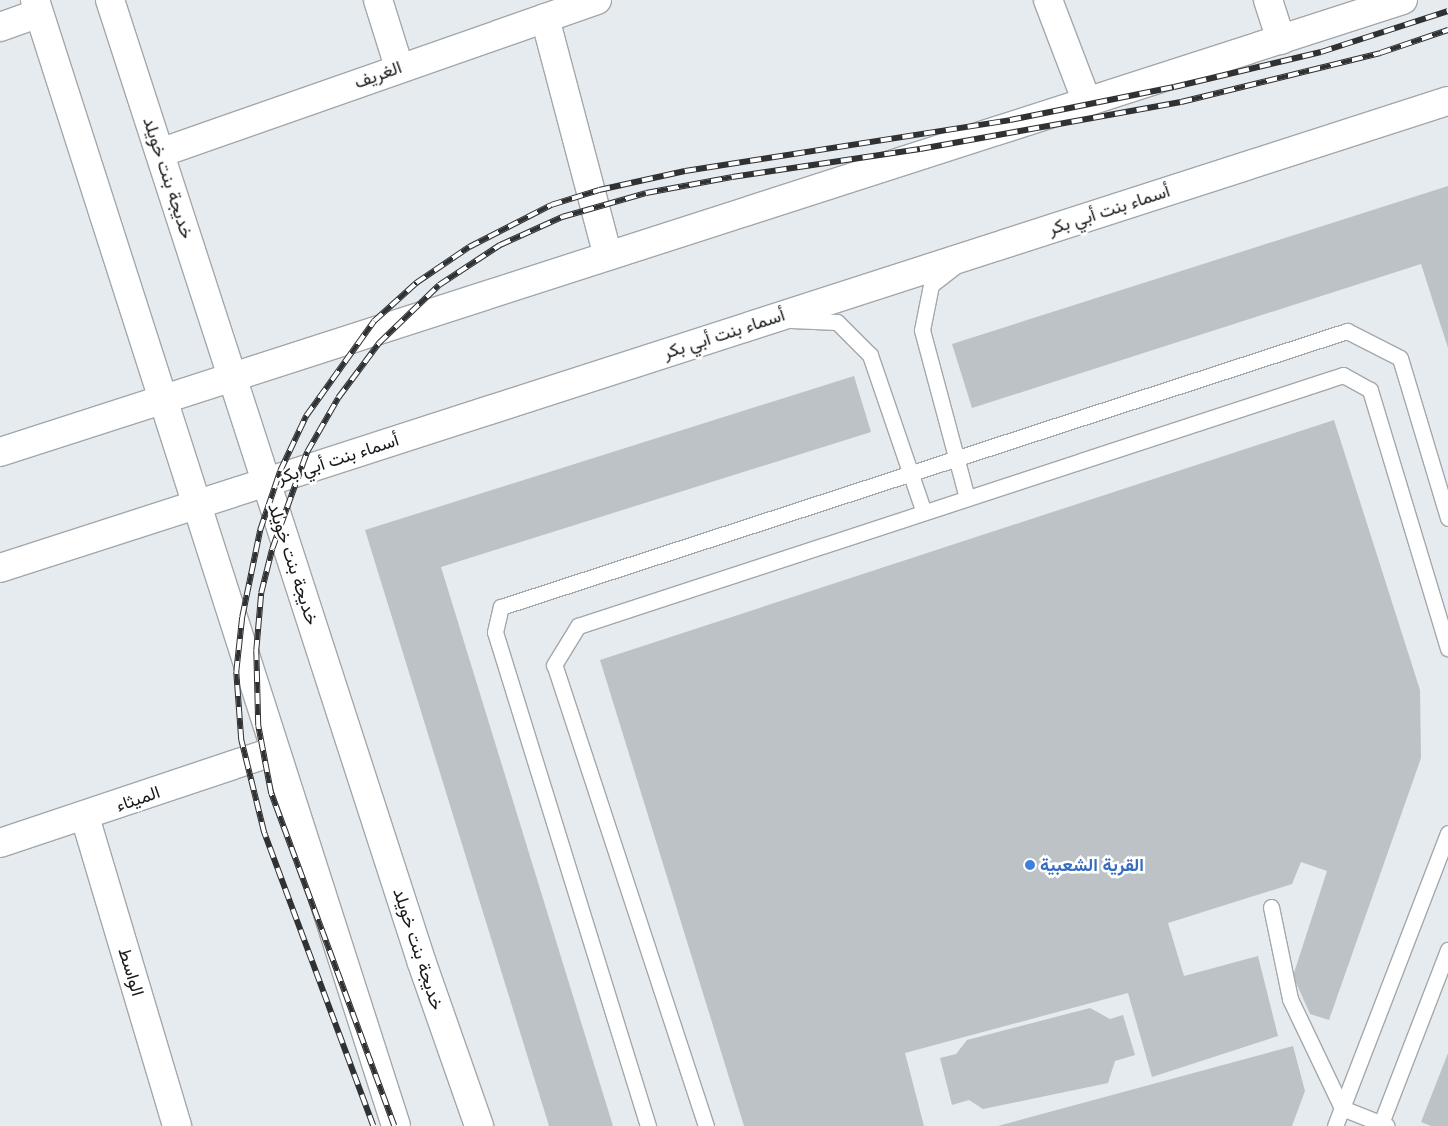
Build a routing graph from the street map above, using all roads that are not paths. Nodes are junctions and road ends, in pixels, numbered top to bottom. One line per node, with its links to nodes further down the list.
1 (110, 0): 14 (main road, خديجة بنت خويلد)
2 (378, 0): 11 (main road)
3 (597, 0): 8 (main road, الغريف)
4 (1048, 0): 13 (main road)
5 (1268, 0): 10 (main road)
6 (1404, 0): 10 (main road)
7 (37, 7): 9 (main road); 19 (main road)
8 (545, 18): 11 (main road, الغريف); 16 (main road)
9 (0, 27)
10 (1281, 40): 13 (main road)
11 (399, 67): 14 (main road, الغريف)
12 (1448, 101): 15 (main road, أسماء بنت أبي بكر)
13 (1087, 102): 16 (main road)
14 (160, 153): 18 (main road, خديجة بنت خويلد)
15 (970, 255): 17 (main road, أسماء بنت أبي بكر); 21 (lane)
16 (608, 256): 18 (main road)
17 (770, 320): 22 (lane); 23 (main road, أسماء بنت أبي بكر)
18 (232, 377): 19 (main road); 23 (main road, خديجة بنت خويلد)
19 (162, 400): 20 (main road); 25 (main road)
20 (0, 452)
21 (956, 458): 22 (lane); 24 (lane); 27 (lane)
22 (909, 473): 26 (lane); 41 (lane)
23 (266, 482): 25 (main road, أسماء بنت أبي بكر); 40 (main road, خديجة بنت خويلد)
24 (967, 498): 26 (lane); 29 (lane)
25 (196, 505): 28 (main road, أسماء بنت أبي بكر); 30 (main road)
26 (923, 510): 42 (lane)
27 (1448, 518)
28 (0, 568)
29 (1448, 648)
30 (275, 752): 31 (main road, الميثاء); 39 (main road)
31 (85, 817): 33 (main road, الميثاء); 38 (main road, الواسط)
32 (1448, 833): 36 (lane)
33 (0, 844)
34 (1271, 907): 36 (lane)
35 (1448, 950): 37 (lane)
36 (1342, 1108): 37 (lane); 43 (lane)
37 (1382, 1125)
38 (177, 1126)
39 (396, 1126)
40 (479, 1126)
41 (648, 1126)
42 (706, 1126)
43 (1335, 1126)

